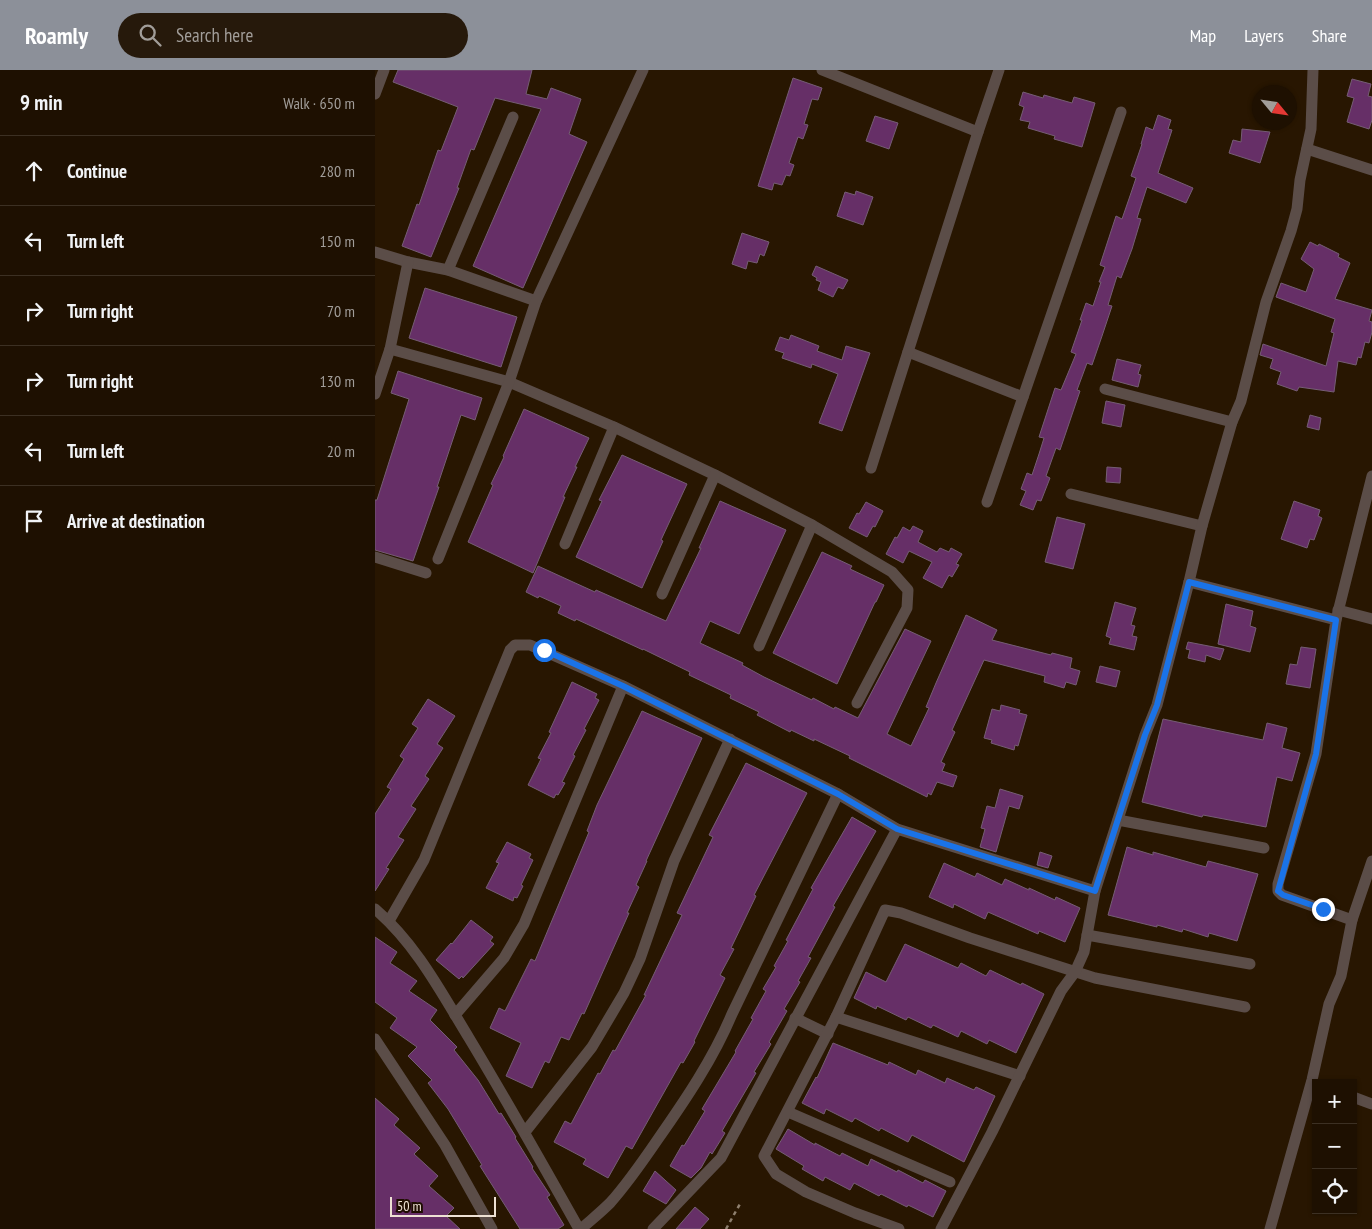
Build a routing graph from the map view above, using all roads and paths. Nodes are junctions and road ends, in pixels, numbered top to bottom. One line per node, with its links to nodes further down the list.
1 (384, 70): 6 (street)
2 (643, 70): 15 (street)
3 (999, 70): 9 (street)
4 (1313, 70): 10 (street)
5 (824, 71): 9 (street)
6 (375, 94)
7 (1121, 112): 21 (street)
8 (513, 117): 14 (street)
9 (978, 132): 17 (street)
10 (1307, 149): 11 (street); 22 (street)
11 (1372, 170)
12 (375, 252): 13 (street)
13 (408, 262): 14 (street); 16 (street)
14 (447, 270): 15 (street)
15 (536, 302): 18 (street)
16 (390, 349): 18 (street); 20 (street)
17 (908, 352): 21 (street); 24 (street)
18 (509, 382): 23 (street); 33 (street)
19 (1105, 389): 22 (street)
20 (375, 394)
21 (1023, 398): 28 (street)
22 (1232, 422): 30 (street)
23 (614, 427): 25 (street); 31 (street)
24 (871, 468)
25 (715, 475): 29 (street); 36 (street)
26 (1372, 476): 37 (street)
27 (1071, 494): 30 (street)
28 (987, 502)
29 (812, 525): 39 (street); 41 (street)
30 (1202, 526): 35 (street)
31 (565, 544)
32 (375, 557): 34 (street)
33 (438, 558)
34 (426, 573)
35 (1189, 582): 37 (street); 44 (street)
36 (662, 594)
37 (1337, 615): 38 (street); 50 (street)
38 (1372, 620)
39 (759, 646)
40 (623, 686): 42 (street); 51 (street); 56 (street)
41 (857, 703)
42 (730, 739): 43 (street); 67 (street)
43 (838, 794): 45 (street); 72 (street)
44 (1118, 820): 46 (street); 48 (street)
45 (897, 829): 48 (street); 58 (street)
46 (1264, 848)
47 (1372, 861): 50 (street)
48 (1095, 891): 52 (street)
49 (375, 909): 51 (street)
50 (1352, 920): 62 (street)
51 (389, 921): 56 (street)
52 (1087, 935): 53 (street); 54 (street)
53 (1250, 964)
54 (1075, 972): 55 (street); 57 (street); 61 (street)
55 (1245, 1008)
56 (455, 1014): 67 (street)
57 (836, 1017): 59 (street); 61 (street)
58 (795, 1018): 59 (street); 73 (street)
59 (827, 1034): 66 (street)
60 (375, 1039): 71 (street)
61 (1020, 1076): 76 (street)
62 (1316, 1079)
63 (1312, 1094): 77 (street)
64 (1357, 1098): 65 (street)
65 (1372, 1104)
66 (788, 1112): 68 (street); 70 (street)
67 (525, 1132): 72 (street)
68 (950, 1182)
69 (741, 1202): 74 (path)
70 (869, 1224): 75 (street)
71 (491, 1229)
72 (580, 1229)
73 (653, 1229)
74 (726, 1229)
75 (899, 1229)
76 (941, 1229)
77 (1271, 1229)

